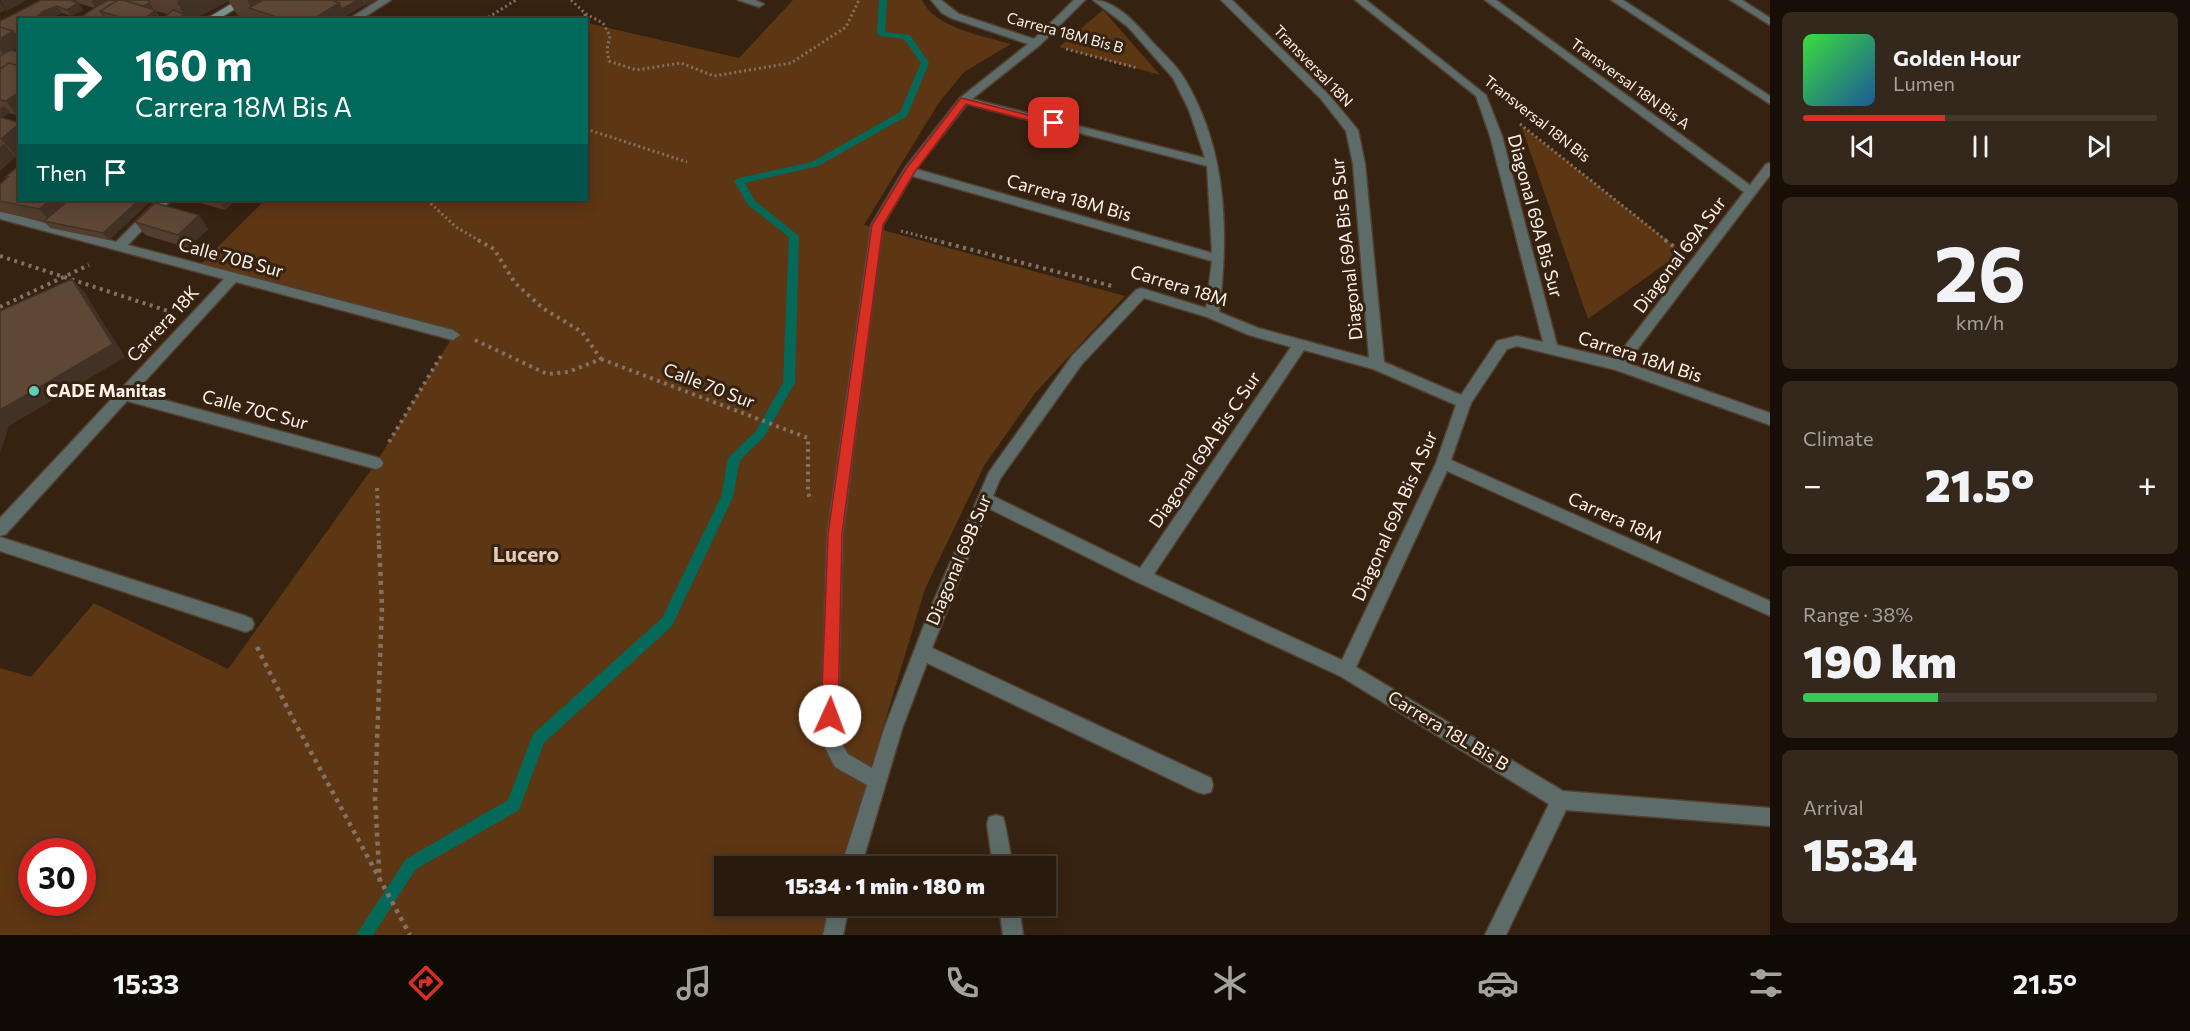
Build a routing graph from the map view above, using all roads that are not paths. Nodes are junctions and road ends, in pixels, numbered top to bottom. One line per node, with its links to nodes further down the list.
1 (245, 0): 13 (street)
2 (386, 0): 14 (street)
3 (743, 0): 12 (street)
4 (936, 0): 16 (street, Carrera 18M Bis B)
5 (1080, 0): 16 (street)
6 (1098, 0): 21 (street)
7 (1226, 0): 20 (street, Transversal 18N)
8 (1360, 0): 17 (street, Transversal 18N Bis)
9 (1490, 0): 24 (street, Transversal 18N Bis A)
10 (1616, 0): 19 (street)
11 (1735, 0): 15 (street)
12 (759, 4)
13 (216, 18)
14 (355, 18)
15 (1770, 22)
16 (1036, 43): 18 (street)
17 (1481, 95): 34 (street, Diagonal 69A Bis Sur)
18 (964, 100): 21 (street); 23 (street)
19 (1770, 101)
20 (1352, 129): 36 (street, Diagonal 69A Bis B Sur)
21 (1213, 164): 28 (street)
22 (1770, 167): 24 (street, Diagonal 69A Sur)
23 (909, 171): 28 (street, Carrera 18M Bis); 51 (street)
24 (1751, 191): 37 (street, Diagonal 69A Sur)
25 (164, 201): 27 (street)
26 (0, 215): 27 (street, Calle 70B Sur)
27 (118, 247): 29 (street, Calle 70B Sur)
28 (1219, 259): 31 (street)
29 (233, 277): 32 (street, Calle 70B Sur); 38 (street, Carrera 18K)
30 (1141, 293): 31 (street, Carrera 18M); 43 (street, Diagonal 69B Sur)
31 (1212, 314): 33 (street, Carrera 18M)
32 (453, 335)
33 (1300, 345): 36 (street, Carrera 18M); 46 (street, Diagonal 69A Bis C Sur)
34 (1551, 348): 35 (street, Carrera 18M Bis); 37 (street, Carrera 18M Bis)
35 (1499, 349): 39 (street, Diagonal 69A Bis A Sur)
36 (1377, 365): 39 (street, Carrera 18M)
37 (1618, 365): 40 (street, Carrera 18M Bis)
38 (124, 395): 41 (street, Calle 70C Sur); 44 (street, Carrera 18K)
39 (1464, 402): 42 (street, Diagonal 69A Bis A Sur)
40 (1770, 419)
41 (376, 463)
42 (1443, 463): 47 (street, Carrera 18M); 50 (street, Diagonal 69A Bis A Sur)
43 (985, 499): 46 (street, Carrera 18L Bis B); 49 (street, Diagonal 69B Sur)
44 (0, 529)
45 (0, 544): 48 (street)
46 (1143, 577): 50 (street, Carrera 18L Bis B)
47 (1770, 609)
48 (246, 624)
49 (921, 652): 51 (street, Diagonal 69B Sur); 52 (street)
50 (1346, 670): 53 (street, Carrera 18L Bis B)
51 (876, 780): 56 (street, Diagonal 69B Sur)
52 (1204, 785)
53 (1561, 800): 54 (street, Carrera 18L Bis B); 62 (street)
54 (1770, 817)
55 (996, 824): 57 (street)
56 (854, 856)
57 (1001, 856)
58 (837, 916): 60 (street)
59 (1010, 916): 61 (street)
60 (832, 935)
61 (1013, 935)
62 (1495, 935)

